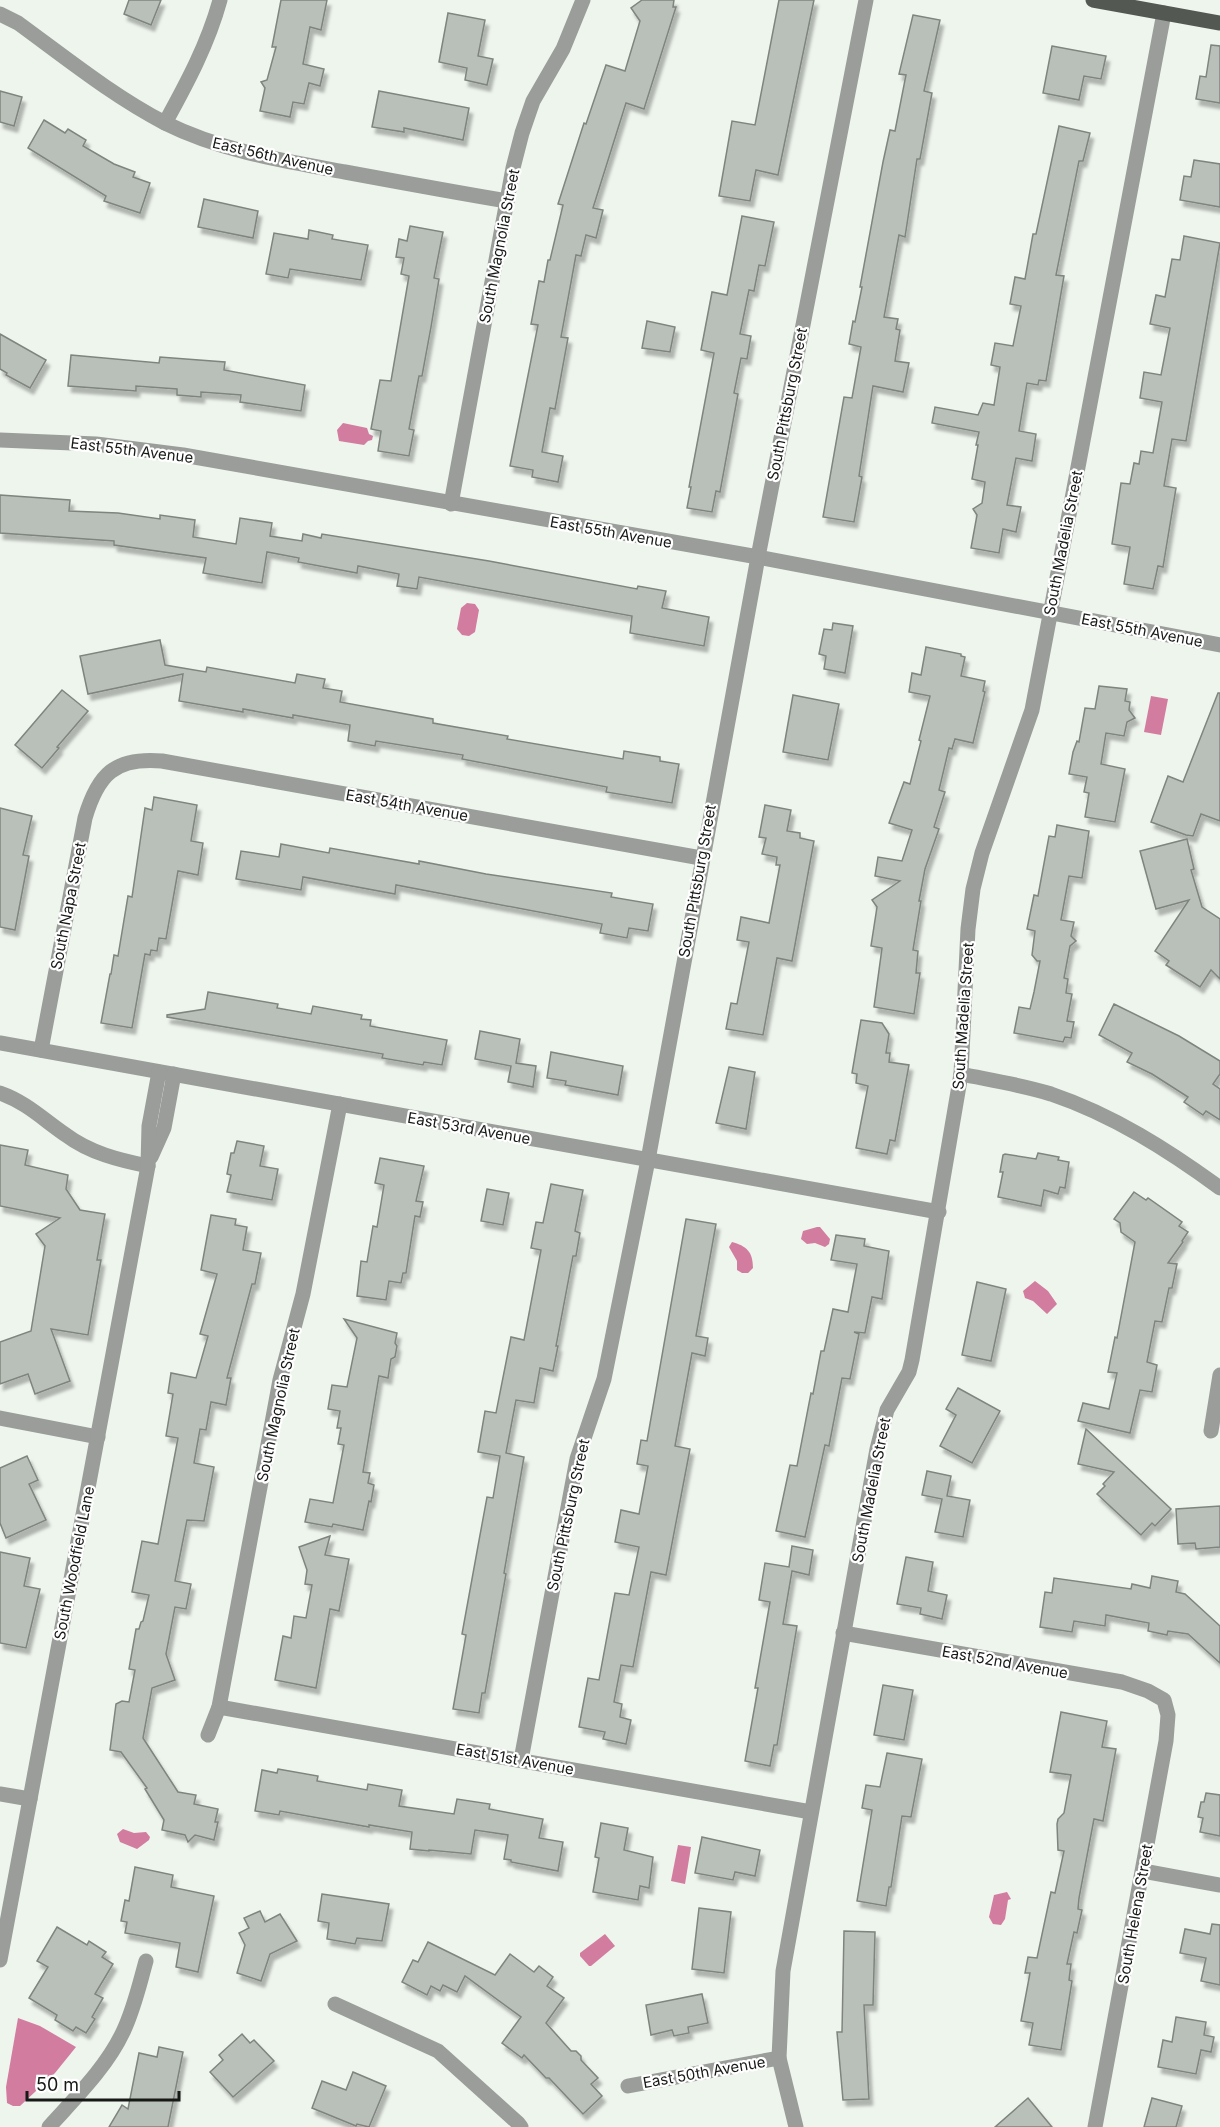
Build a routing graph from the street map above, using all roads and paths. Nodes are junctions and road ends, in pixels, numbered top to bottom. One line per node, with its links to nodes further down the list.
1 (220, 0): 8 (street)
2 (583, 0): 9 (street, South Magnolia Street)
3 (866, 0): 12 (street, South Pittsburg Street)
4 (1093, 0): 5 (main road)
5 (1164, 13): 7 (main road); 13 (street, South Madelia Street)
6 (0, 14): 8 (street, East 56th Avenue)
7 (1220, 23)
8 (165, 123): 9 (street, East 56th Avenue)
9 (507, 201): 11 (street, South Magnolia Street)
10 (0, 440): 11 (street, East 55th Avenue)
11 (451, 504): 12 (street, East 55th Avenue)
12 (758, 557): 13 (street, East 55th Avenue); 16 (street, South Pittsburg Street)
13 (1050, 612): 14 (street, East 55th Avenue); 20 (street, South Madelia Street)
14 (1220, 645)
15 (114, 770): 16 (street, East 54th Avenue); 18 (street, South Napa Street)
16 (701, 858): 23 (street, South Pittsburg Street)
17 (0, 1043): 18 (street, East 53rd Avenue)
18 (41, 1050): 19 (street, East 53rd Avenue)
19 (166, 1073): 22 (street, East 53rd Avenue); 24 (street, South Woodfield Lane)
20 (961, 1074): 25 (street); 26 (street, South Madelia Street)
21 (0, 1093): 24 (street)
22 (340, 1104): 23 (street, East 53rd Avenue); 33 (street, South Magnolia Street)
23 (648, 1160): 26 (street, East 53rd Avenue); 35 (street, South Pittsburg Street)
24 (148, 1166): 30 (street, South Woodfield Lane)
25 (1220, 1188)
26 (939, 1212): 31 (street, South Madelia Street)
27 (1220, 1376): 29 (street)
28 (0, 1419): 30 (street)
29 (1211, 1431)
30 (98, 1437): 37 (street, South Woodfield Lane)
31 (843, 1633): 32 (street, East 52nd Avenue); 38 (street, South Madelia Street)
32 (1164, 1700): 39 (street, South Helena Street)
33 (219, 1707): 34 (street, South Magnolia Street); 35 (street, East 51st Avenue)
34 (208, 1736)
35 (520, 1760): 38 (street, East 51st Avenue)
36 (0, 1794): 37 (street)
37 (30, 1799): 41 (street, South Woodfield Lane)
38 (811, 1812): 44 (street, South Madelia Street)
39 (1143, 1871): 40 (street); 49 (street, South Helena Street)
40 (1220, 1885)
41 (0, 1960)
42 (146, 1961): 46 (street)
43 (335, 2004): 47 (street)
44 (779, 2058): 45 (street, East 50th Avenue); 48 (street, South Madelia Street)
45 (628, 2086)
46 (49, 2127)
47 (521, 2127)
48 (796, 2127)
49 (1095, 2127)

